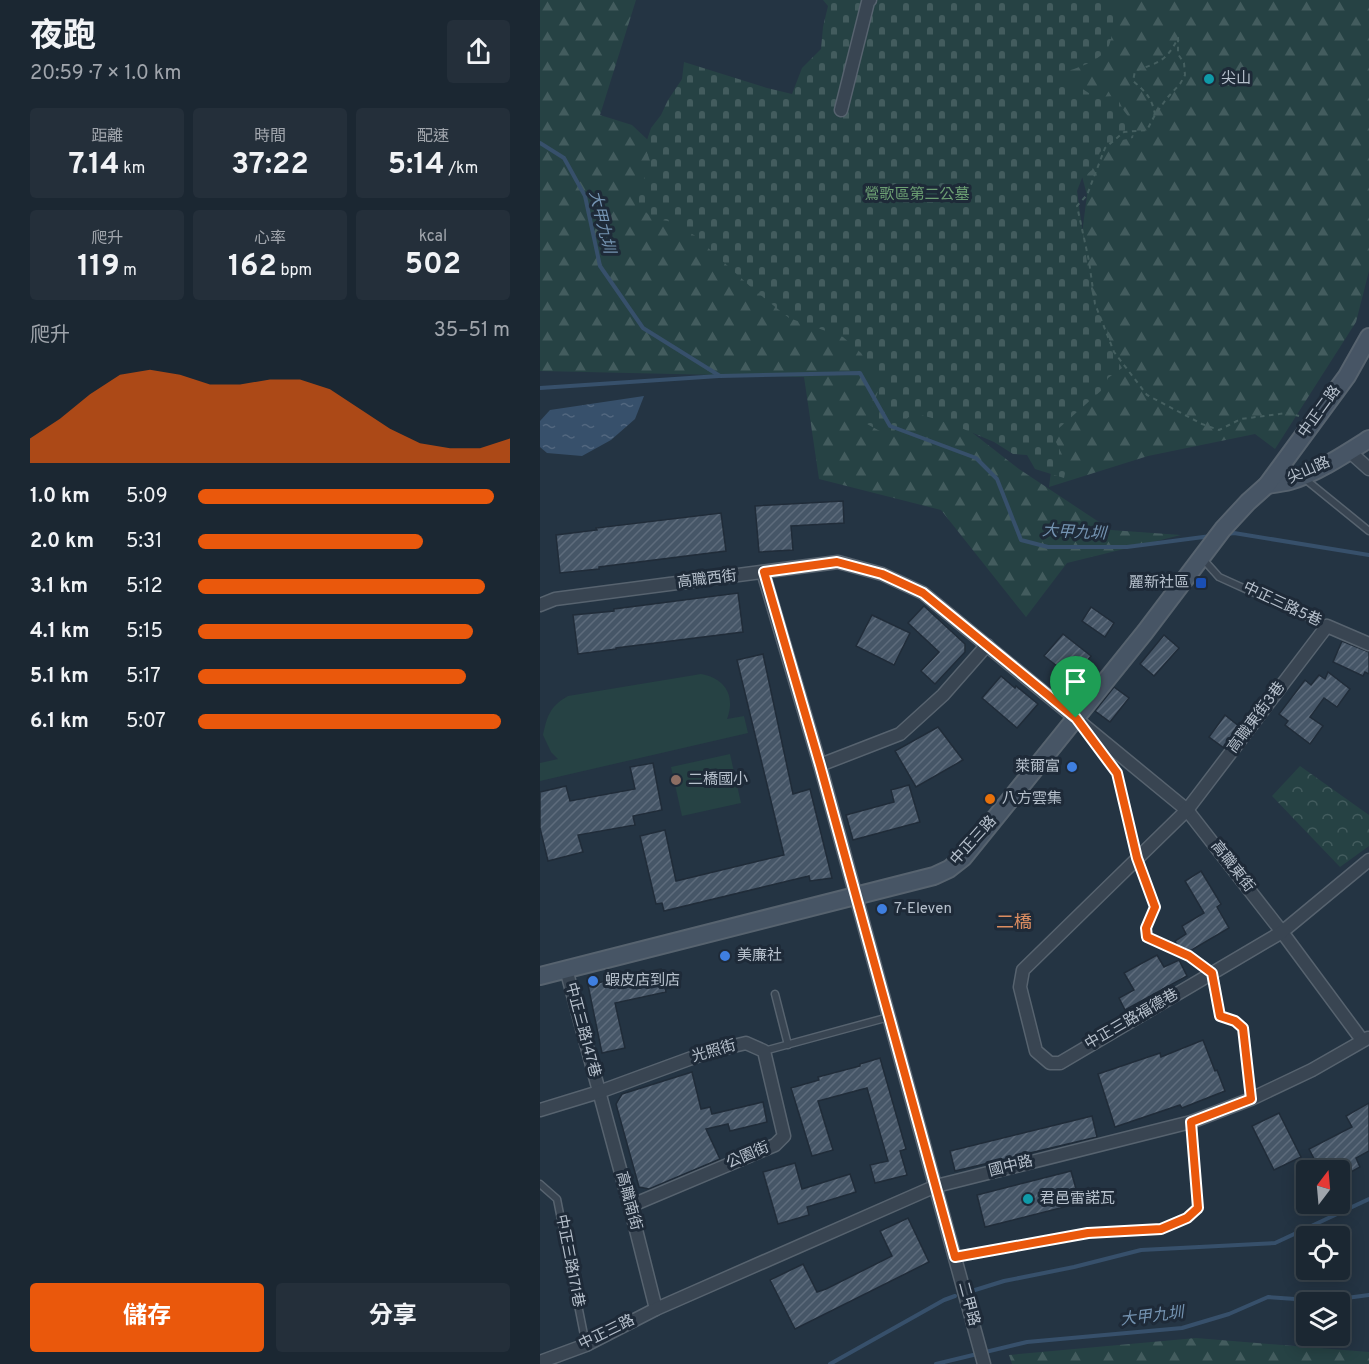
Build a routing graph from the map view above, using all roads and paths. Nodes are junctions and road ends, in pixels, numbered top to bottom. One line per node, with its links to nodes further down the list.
1 (870, 0): 2 (street)
2 (841, 110)
3 (1155, 115): 3 (path); 5 (path)
4 (1369, 337): 5 (street, 中正二路)
5 (1313, 420): 10 (street, 中正二路)
6 (1369, 439): 7 (street, 尖山路)
7 (1350, 452): 8 (street); 9 (street, 尖山路)
8 (1369, 469)
9 (1302, 476): 10 (street, 尖山路); 11 (lane)
10 (1267, 485): 12 (street, 中正三路)
11 (1369, 531)
12 (1201, 557): 15 (lane, 中正三路5巷); 18 (street, 中正三路)
13 (764, 572): 14 (street, 高職西街); 17 (street, 高職西街); 19 (street, 二甲路)
14 (540, 605)
15 (1327, 626): 16 (street, 中正三路5巷); 20 (street, 高職東街3巷)
16 (1369, 644)
17 (987, 645): 18 (street, 高職西街); 19 (street)
18 (1076, 718): 20 (street, 高職東街); 21 (lane); 23 (street, 中正三路)
19 (820, 765): 23 (street, 二甲路)
20 (1187, 810): 21 (street, 高職東街3巷); 24 (street, 高職東街)
21 (1137, 858): 26 (lane); 33 (street, 高職東街3巷)
22 (1369, 860): 24 (street, 中正三路福德巷)
23 (856, 897): 25 (street, 中正三路); 29 (street, 二甲路)
24 (1282, 932): 26 (street, 中正三路福德巷); 30 (street, 高職東街)
25 (566, 969): 27 (street, 中正三路); 34 (street, 中正三路147巷)
26 (1212, 973): 33 (street, 中正三路福德巷); 35 (lane)
27 (540, 976)
28 (775, 994): 31 (lane)
29 (889, 1017): 31 (lane, 光照街); 39 (street, 二甲路)
30 (1366, 1039): 35 (street, 國中路)
31 (788, 1045): 32 (lane, 光照街)
32 (764, 1051): 34 (street, 光照街); 40 (street, 公園街)
33 (1050, 1063)
34 (599, 1092): 36 (street, 光照街); 40 (street, 高職南街)
35 (1251, 1099): 37 (street, 國中路)
36 (540, 1110)
37 (1191, 1122): 39 (street, 國中路); 41 (lane)
38 (540, 1184): 43 (lane, 中正三路171巷)
39 (936, 1186): 41 (street, 二甲路); 42 (street, 國中路)
40 (630, 1206): 42 (street, 高職南街)
41 (955, 1257): 45 (street, 二甲路)
42 (656, 1310): 43 (street, 中正三路)
43 (586, 1345): 44 (street, 中正三路)
44 (540, 1362)
45 (984, 1364)

